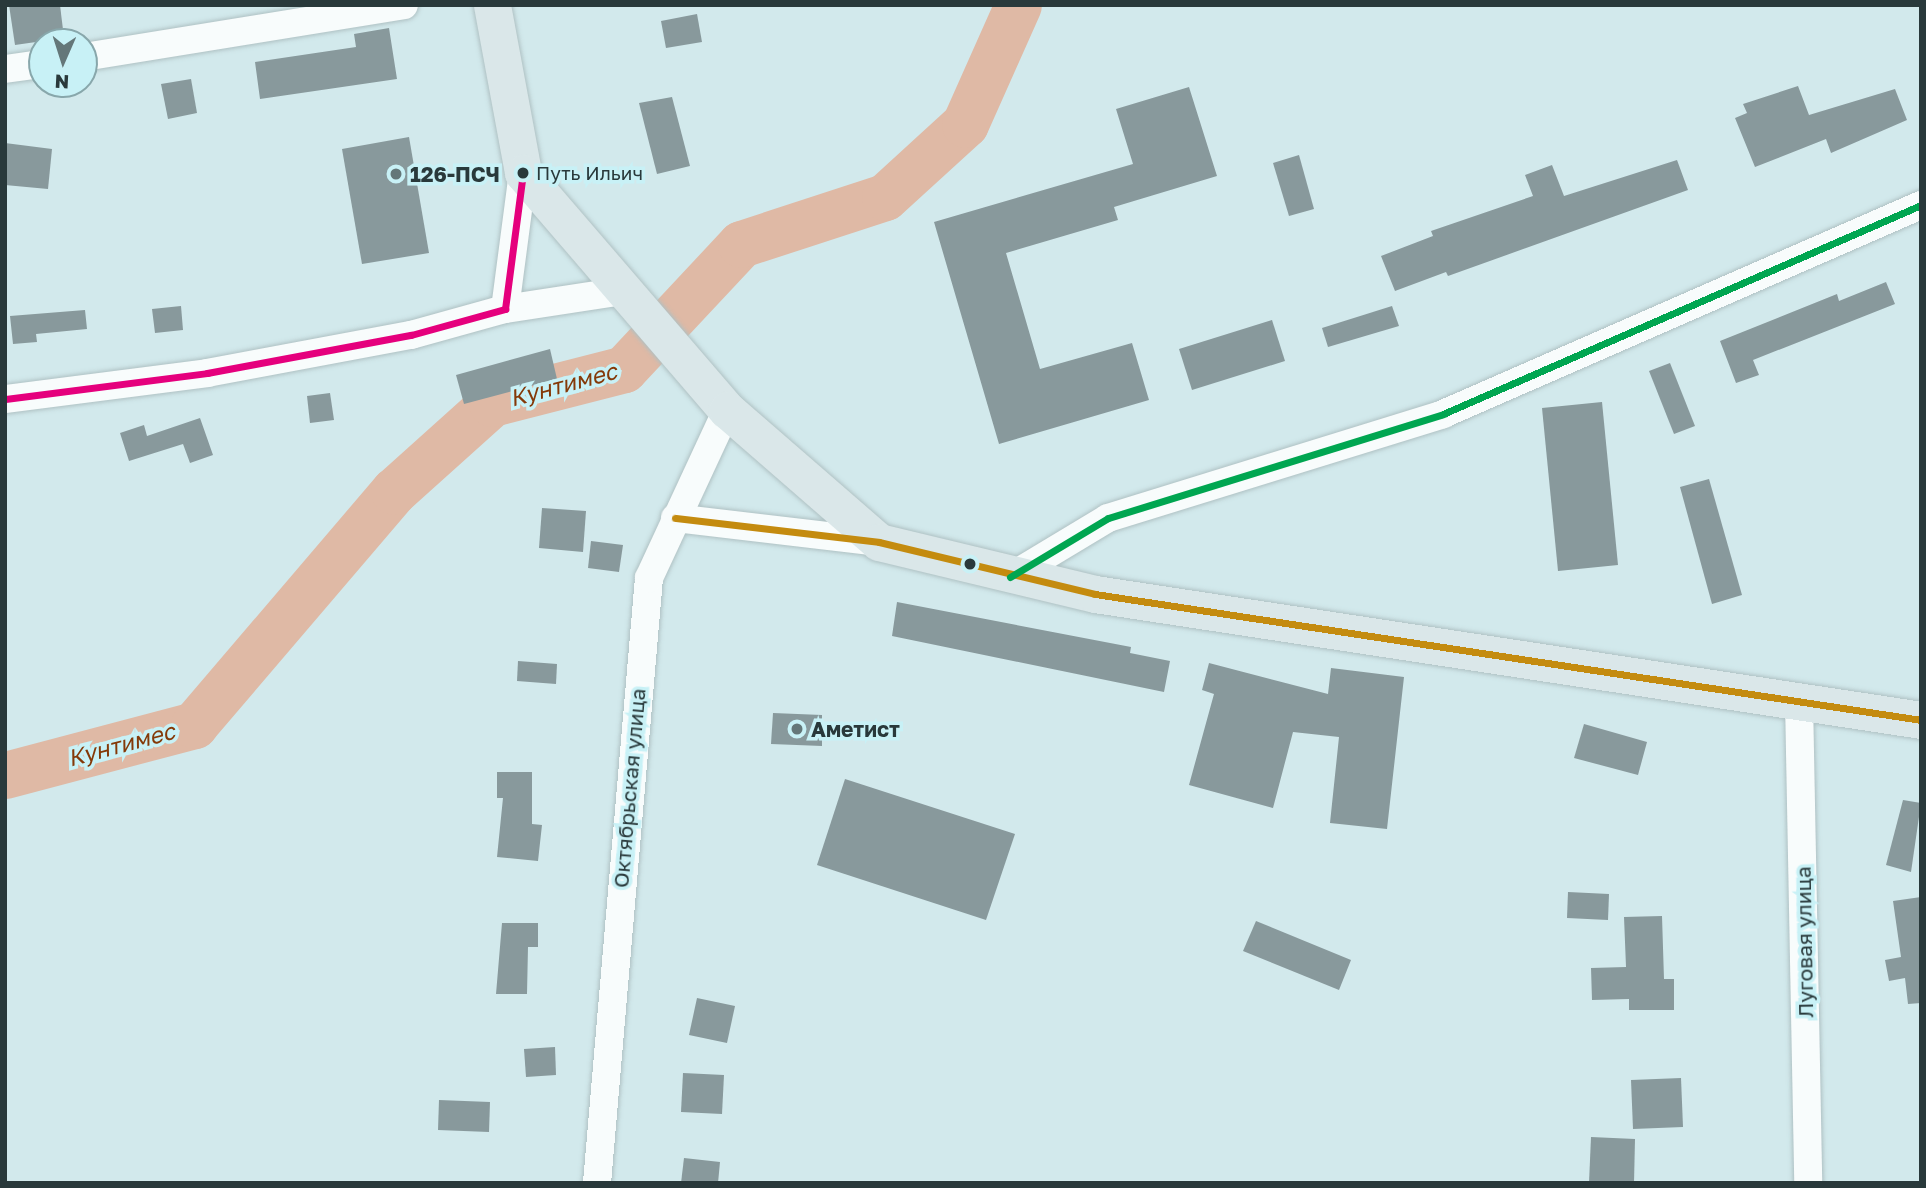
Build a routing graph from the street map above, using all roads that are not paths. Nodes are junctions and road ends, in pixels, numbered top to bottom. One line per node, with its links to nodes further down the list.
1 (404, 5): 3 (street)
2 (492, 5): 6 (main road)
3 (98, 55)
4 (28, 66): 5 (street)
5 (5, 69)
6 (523, 173): 8 (main road); 9 (street)
7 (1921, 205): 14 (street)
8 (623, 291): 9 (street); 11 (main road)
9 (505, 309): 10 (street)
10 (5, 399)
11 (727, 410): 12 (street, Октябрьская улица); 13 (main road)
12 (675, 518): 13 (street); 17 (street, Октябрьская улица)
13 (879, 542): 14 (main road)
14 (1010, 577): 15 (main road)
15 (1799, 701): 16 (main road); 18 (street, Луговая улица)
16 (1921, 720)
17 (597, 1183)
18 (1808, 1183)

